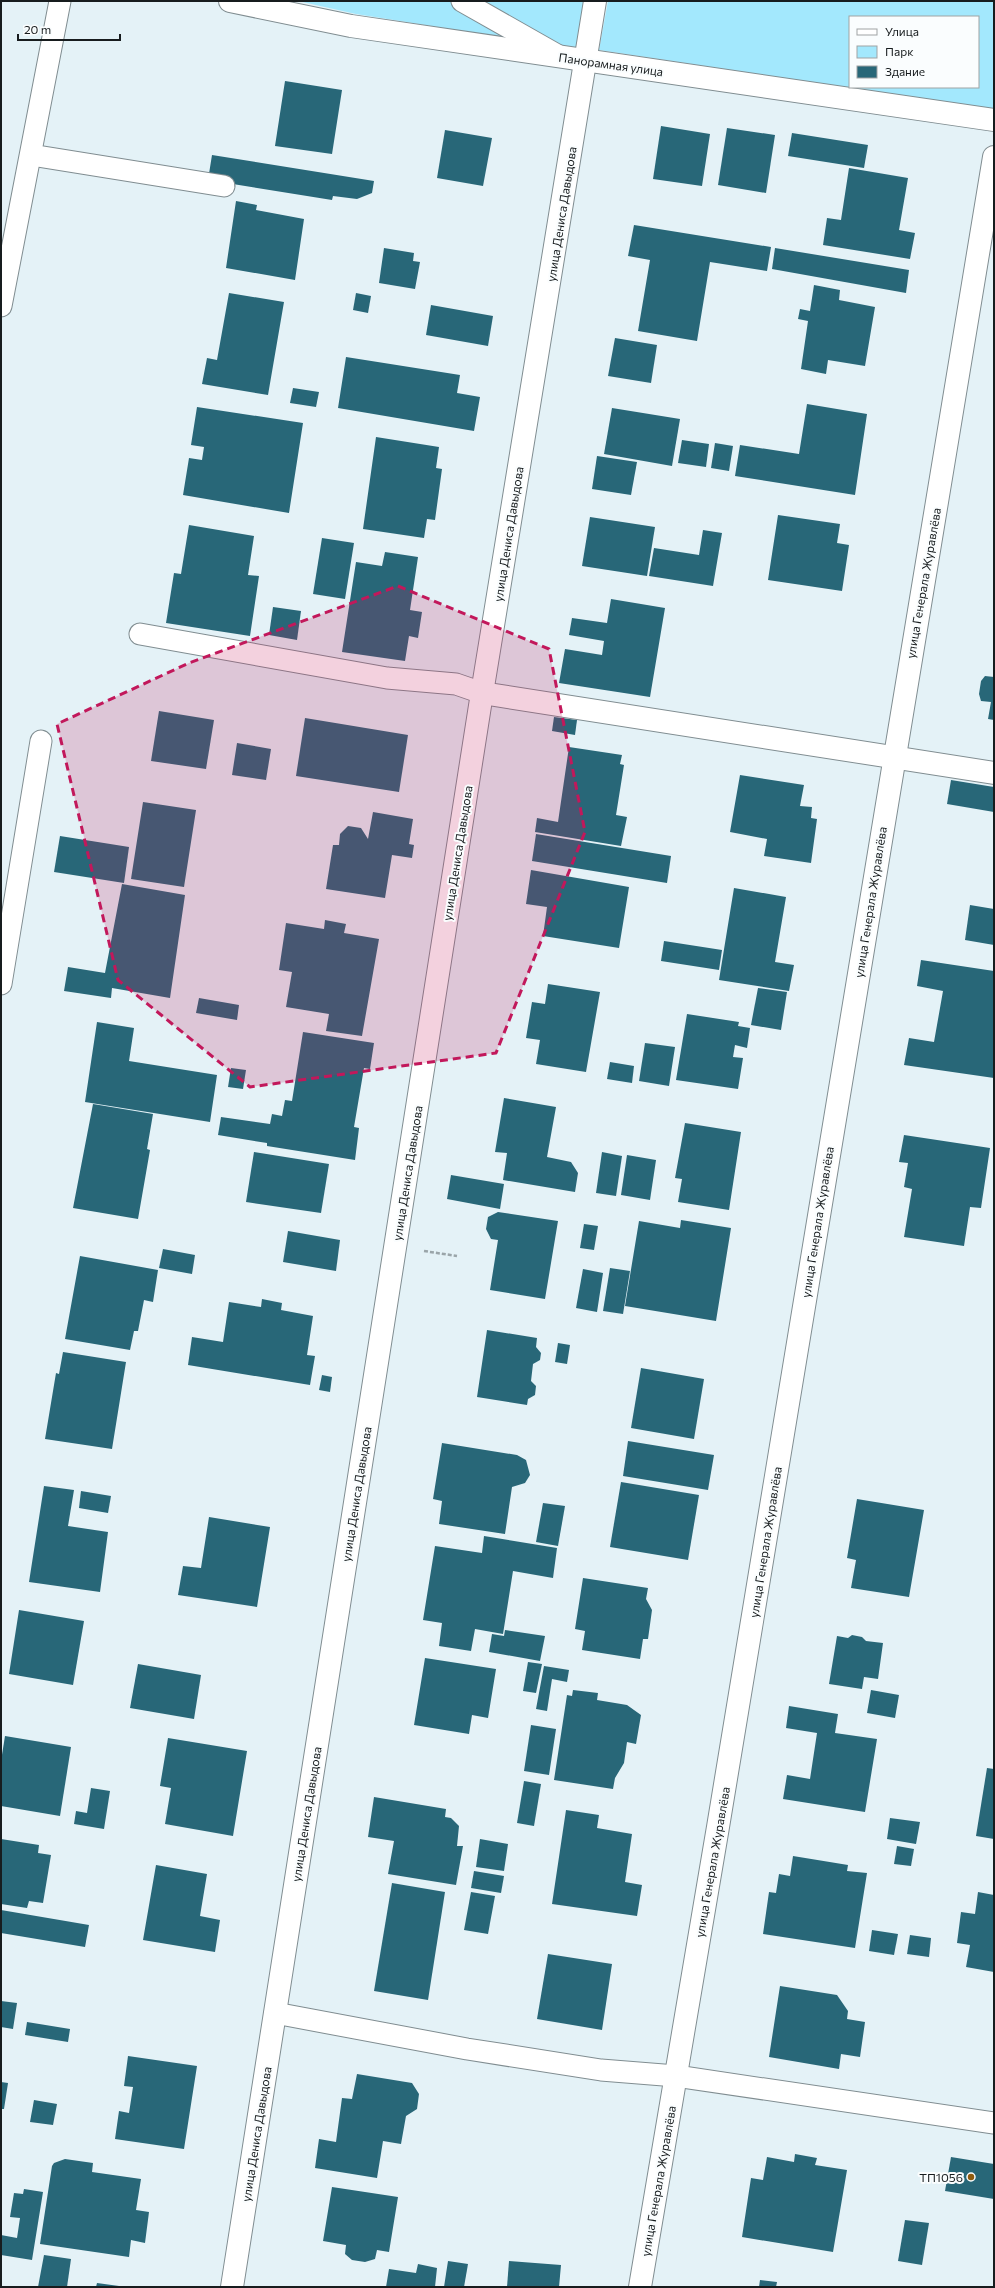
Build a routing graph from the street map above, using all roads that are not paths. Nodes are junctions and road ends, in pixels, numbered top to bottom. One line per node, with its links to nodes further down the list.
1 (60, 1): 8 (lane)
2 (230, 1): 5 (street, Панорамная улица)
3 (462, 1): 5 (lane)
4 (595, 1): 6 (street, улица Дениса Давыдова)
5 (559, 56): 6 (street, Панорамная улица)
6 (586, 61): 7 (street, Панорамная улица); 13 (street, улица Дениса Давыдова)
7 (994, 120)
8 (32, 155): 10 (lane); 11 (lane)
9 (994, 157): 15 (street, улица Генерала Журавлёва)
10 (224, 186)
11 (1, 306)
12 (140, 634): 13 (lane)
13 (482, 693): 15 (street); 18 (street, улица Дениса Давыдова)
14 (41, 741): 17 (lane)
15 (893, 757): 16 (street); 19 (street, улица Генерала Журавлёва)
16 (994, 773)
17 (1, 984)
18 (275, 2013): 19 (lane); 21 (street, улица Дениса Давыдова)
19 (676, 2076): 20 (lane); 22 (street, улица Генерала Журавлёва)
20 (994, 2123)
21 (232, 2287)
22 (640, 2287)

